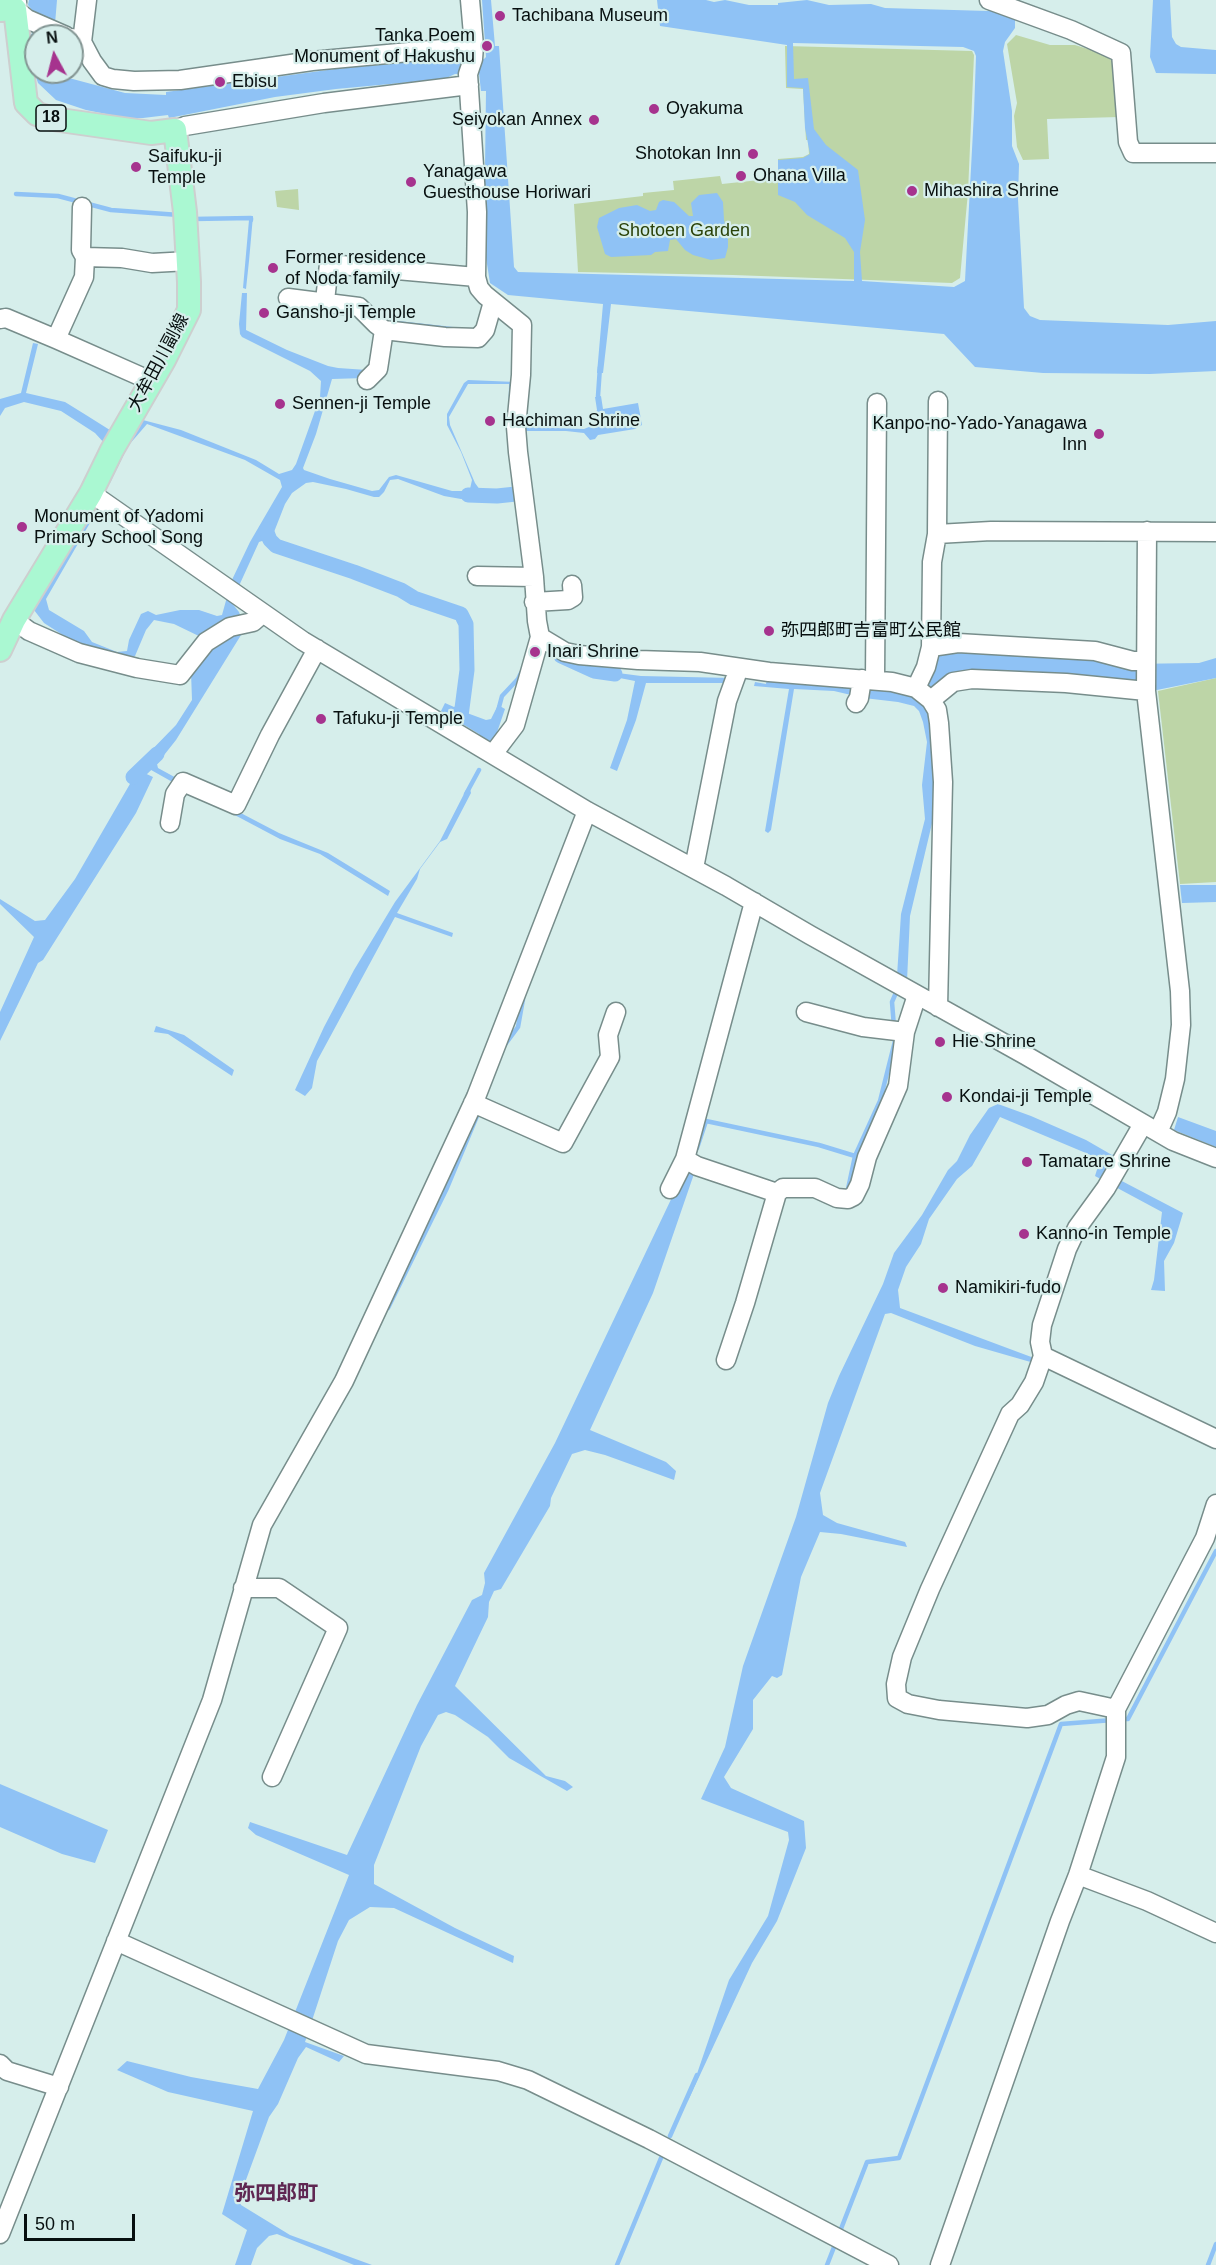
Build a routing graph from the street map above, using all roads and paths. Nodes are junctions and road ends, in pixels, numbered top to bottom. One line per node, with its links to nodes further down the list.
1 (87, 0): 6 (street)
2 (470, 0): 8 (street)
3 (989, 0): 10 (street)
4 (15, 9): 5 (street); 9 (main road, 18)
5 (44, 24)
6 (75, 24)
7 (84, 53): 8 (street)
8 (471, 66): 9 (street); 14 (street)
9 (176, 130): 13 (main road, 大牟田川副線)
10 (1216, 153)
11 (82, 207): 12 (street)
12 (85, 257): 13 (street); 20 (street)
13 (189, 261): 22 (main road, 大牟田川副線)
14 (476, 277): 16 (street); 17 (street)
15 (288, 298): 16 (street)
16 (325, 301): 19 (street)
17 (493, 302): 19 (street); 30 (street)
18 (0, 319): 20 (street)
19 (381, 328): 21 (street)
20 (56, 339): 22 (street)
21 (367, 380)
22 (151, 381): 25 (main road, 大牟田川副線)
23 (938, 401): 28 (street)
24 (877, 403): 42 (street)
25 (91, 493): 33 (street); 34 (main road, 大牟田川副線)
26 (1147, 531): 27 (street); 28 (street); 39 (street)
27 (1216, 532)
28 (937, 534): 36 (street)
29 (477, 576): 30 (street)
30 (524, 577): 32 (street)
31 (572, 585): 32 (street)
32 (534, 602): 35 (street)
33 (262, 614): 34 (street); 37 (street)
34 (14, 620): 38 (main road, 大牟田川副線)
35 (540, 637): 40 (street); 45 (street)
36 (931, 647): 39 (street); 41 (street)
37 (317, 649): 45 (street); 47 (street)
38 (0, 650)
39 (1146, 661): 43 (street)
40 (739, 668): 42 (street); 48 (street)
41 (916, 688): 42 (street); 44 (street)
42 (863, 689)
43 (1146, 691): 44 (street); 56 (street)
44 (931, 700): 51 (street)
45 (487, 751): 46 (street)
46 (586, 811): 48 (street); 55 (street)
47 (170, 824)
48 (694, 868): 49 (street)
49 (754, 902): 50 (street); 58 (street)
50 (905, 988): 51 (street); 54 (street)
51 (938, 1007): 56 (street)
52 (616, 1012): 55 (street)
53 (806, 1012): 54 (street)
54 (899, 1031): 60 (street)
55 (473, 1103): 65 (street)
56 (1150, 1128): 57 (street); 61 (street)
57 (1216, 1158)
58 (685, 1159): 59 (street); 60 (street)
59 (670, 1190)
60 (777, 1193): 62 (street)
61 (1043, 1356): 63 (street); 66 (street)
62 (726, 1360)
63 (1216, 1439)
64 (1216, 1504): 66 (street)
65 (243, 1588): 67 (street); 70 (street)
66 (1116, 1709): 68 (street)
67 (272, 1777)
68 (1078, 1875): 69 (street); 75 (street)
69 (1216, 1933)
70 (116, 1941): 72 (street); 74 (street)
71 (0, 2064): 72 (street)
72 (59, 2087): 73 (street)
73 (0, 2234)
74 (889, 2265)
75 (940, 2265)

